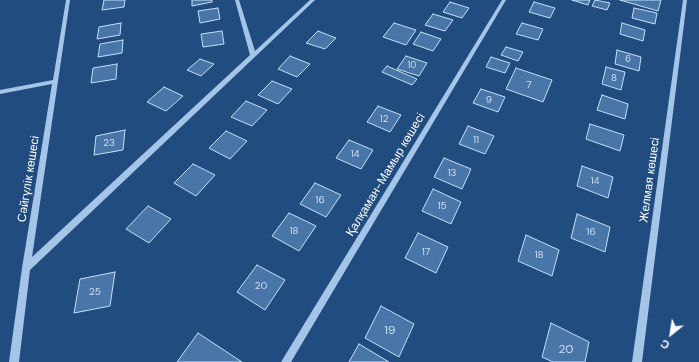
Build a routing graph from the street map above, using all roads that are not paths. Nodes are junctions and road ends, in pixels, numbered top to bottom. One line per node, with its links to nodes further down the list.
1 (68, 0): 7 (street, Сәйгүлік көшесі)
2 (237, 0): 6 (street)
3 (313, 0): 6 (street)
4 (504, 0): 11 (street, Қалқаман-Мамыр көшесі)
5 (685, 0): 12 (street, Желмая көшесі)
6 (253, 55): 9 (street)
7 (56, 81): 8 (street); 9 (street, Сәйгүлік көшесі)
8 (0, 92)
9 (26, 268): 10 (street, Сәйгүлік көшесі)
10 (14, 362)
11 (286, 362)
12 (637, 362)

